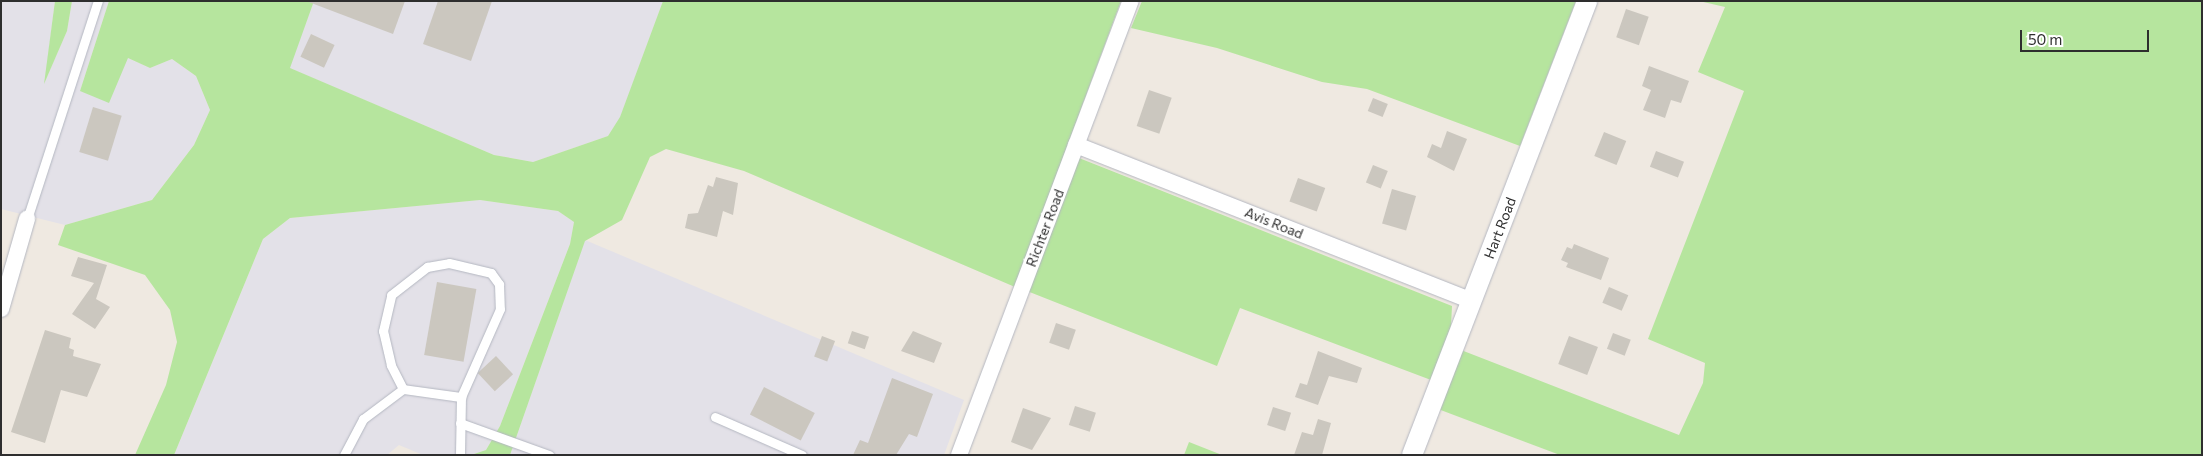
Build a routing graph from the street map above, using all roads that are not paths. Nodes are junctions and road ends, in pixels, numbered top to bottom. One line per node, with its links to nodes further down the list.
1 (98, 1): 5 (lane)
2 (1130, 1): 4 (street, Richter Road)
3 (1587, 1): 6 (street, Hart Road)
4 (1076, 145): 6 (street, Avis Road); 16 (street, Richter Road)
5 (27, 219): 7 (street)
6 (1472, 301): 17 (street, Hart Road)
7 (1, 309)
8 (403, 389): 9 (lane); 9 (lane); 12 (lane)
9 (461, 397): 11 (lane)
10 (715, 417): 15 (lane)
11 (460, 424): 13 (lane); 14 (lane)
12 (344, 455)
13 (460, 455)
14 (549, 455)
15 (802, 455)
16 (960, 455)
17 (1412, 455)

